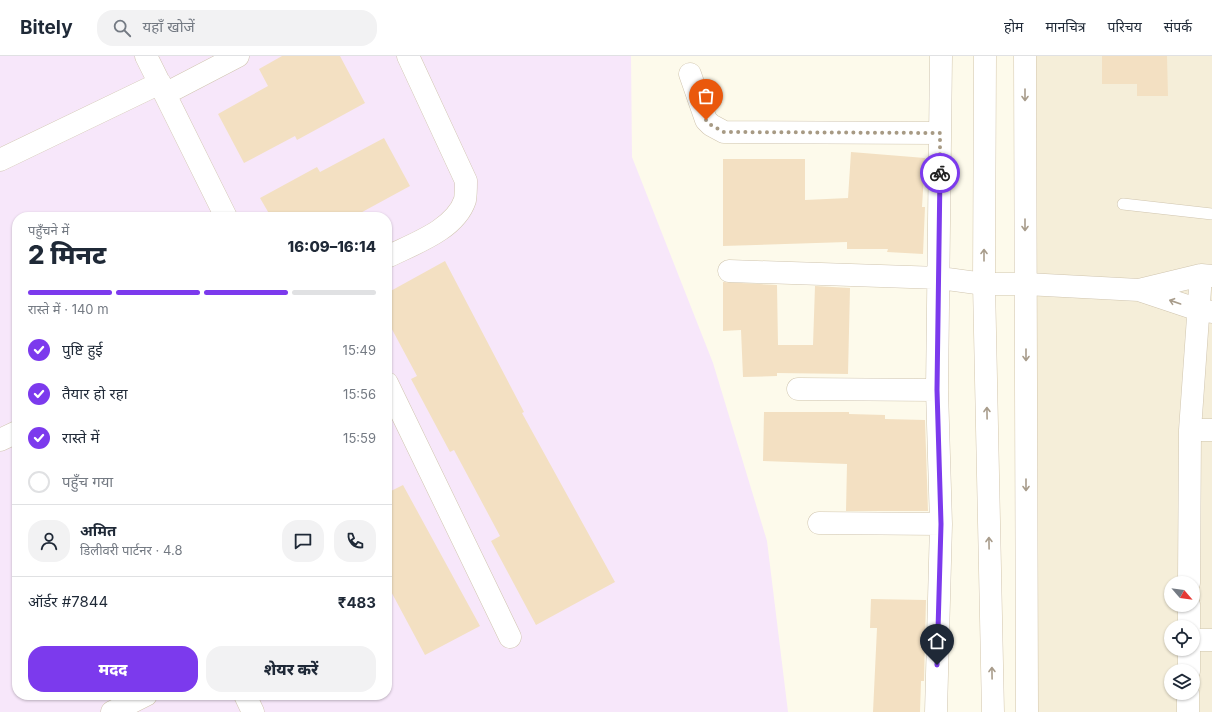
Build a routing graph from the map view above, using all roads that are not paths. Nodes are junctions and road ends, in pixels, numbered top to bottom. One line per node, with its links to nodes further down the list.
1 (146, 56): 8 (street)
2 (238, 56): 8 (street)
3 (408, 56): 14 (street)
4 (941, 56): 9 (street)
5 (985, 56): 18 (street, one-way to 5)
6 (1025, 56): 19 (street, one-way to 19)
7 (690, 74): 9 (street)
8 (162, 88): 10 (street); 12 (street)
9 (940, 133): 17 (street)
10 (0, 160)
11 (1123, 204): 13 (lane)
12 (224, 212)
13 (1212, 214)
14 (392, 255)
15 (729, 271): 17 (street)
16 (1207, 276): 20 (street); 21 (street)
17 (940, 278): 18 (street); 23 (street)
18 (984, 284): 19 (street); 41 (street, one-way to 18)
19 (1026, 284): 20 (street); 42 (street, one-way to 42)
20 (1139, 290): 21 (street, one-way to 20)
21 (1205, 311): 25 (street)
22 (798, 389): 23 (street)
23 (937, 390): 30 (street)
24 (392, 393): 32 (street)
25 (1190, 430): 26 (street); 31 (street)
26 (1212, 430)
27 (12, 434): 28 (street)
28 (0, 440)
29 (820, 523): 30 (street)
30 (941, 524): 40 (street)
31 (1190, 576)
32 (510, 637)
33 (1200, 640): 34 (street)
34 (1212, 640)
35 (136, 700): 38 (street)
36 (247, 700): 39 (street)
37 (1188, 700): 43 (street)
38 (112, 712)
39 (253, 712)
40 (936, 712)
41 (993, 712)
42 (1027, 712)
43 (1188, 712)

